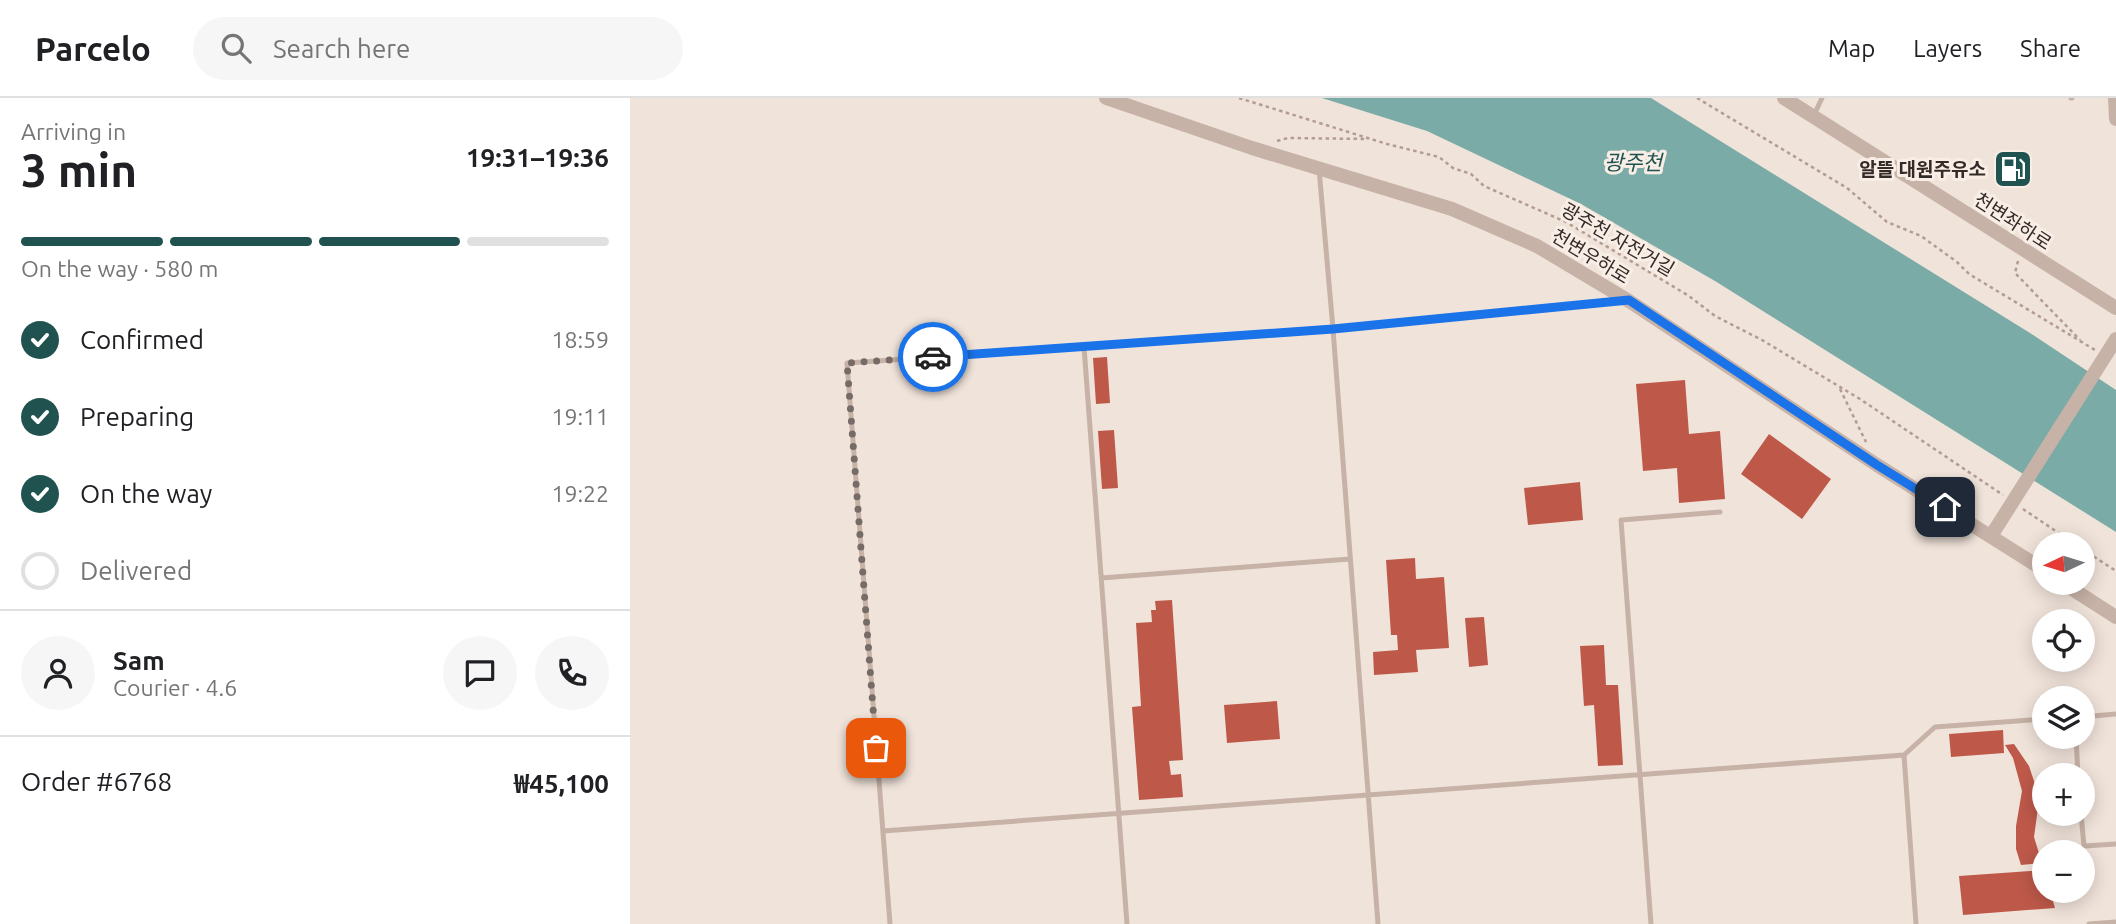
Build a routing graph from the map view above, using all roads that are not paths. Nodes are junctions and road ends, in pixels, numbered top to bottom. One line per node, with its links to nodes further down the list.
1 (1106, 98): 7 (street, 천변우하로)
2 (1784, 98): 5 (street, 천변좌하로)
3 (1822, 98): 5 (lane)
4 (2115, 98): 6 (street)
5 (1814, 115): 9 (street, 천변좌하로)
6 (2116, 118)
7 (1318, 166): 8 (street, 천변우하로); 10 (lane)
8 (1629, 300): 10 (lane); 14 (street, 천변우하로)
9 (2116, 308)
10 (1333, 329): 12 (lane); 15 (lane)
11 (2116, 338): 14 (street)
12 (1084, 347): 17 (lane); 28 (lane)
13 (1720, 512): 24 (lane)
14 (1991, 536): 16 (street, 천변우하로)
15 (1350, 559): 17 (lane); 25 (lane)
16 (2032, 562)
17 (1101, 578): 26 (lane)
18 (2082, 595): 19 (street)
19 (2116, 617)
20 (2116, 714): 21 (lane)
21 (2095, 716)
22 (2032, 720): 23 (lane)
23 (1904, 755): 24 (lane); 35 (lane)
24 (1640, 775): 25 (lane); 34 (lane)
25 (1368, 795): 26 (lane); 33 (lane)
26 (1119, 813): 28 (lane); 32 (lane)
27 (2082, 826): 29 (lane)
28 (883, 831): 31 (lane)
29 (2116, 844)
30 (2116, 922): 36 (lane)
31 (890, 924)
32 (1127, 924)
33 (1378, 924)
34 (1651, 924)
35 (1916, 924)
36 (2090, 924)

